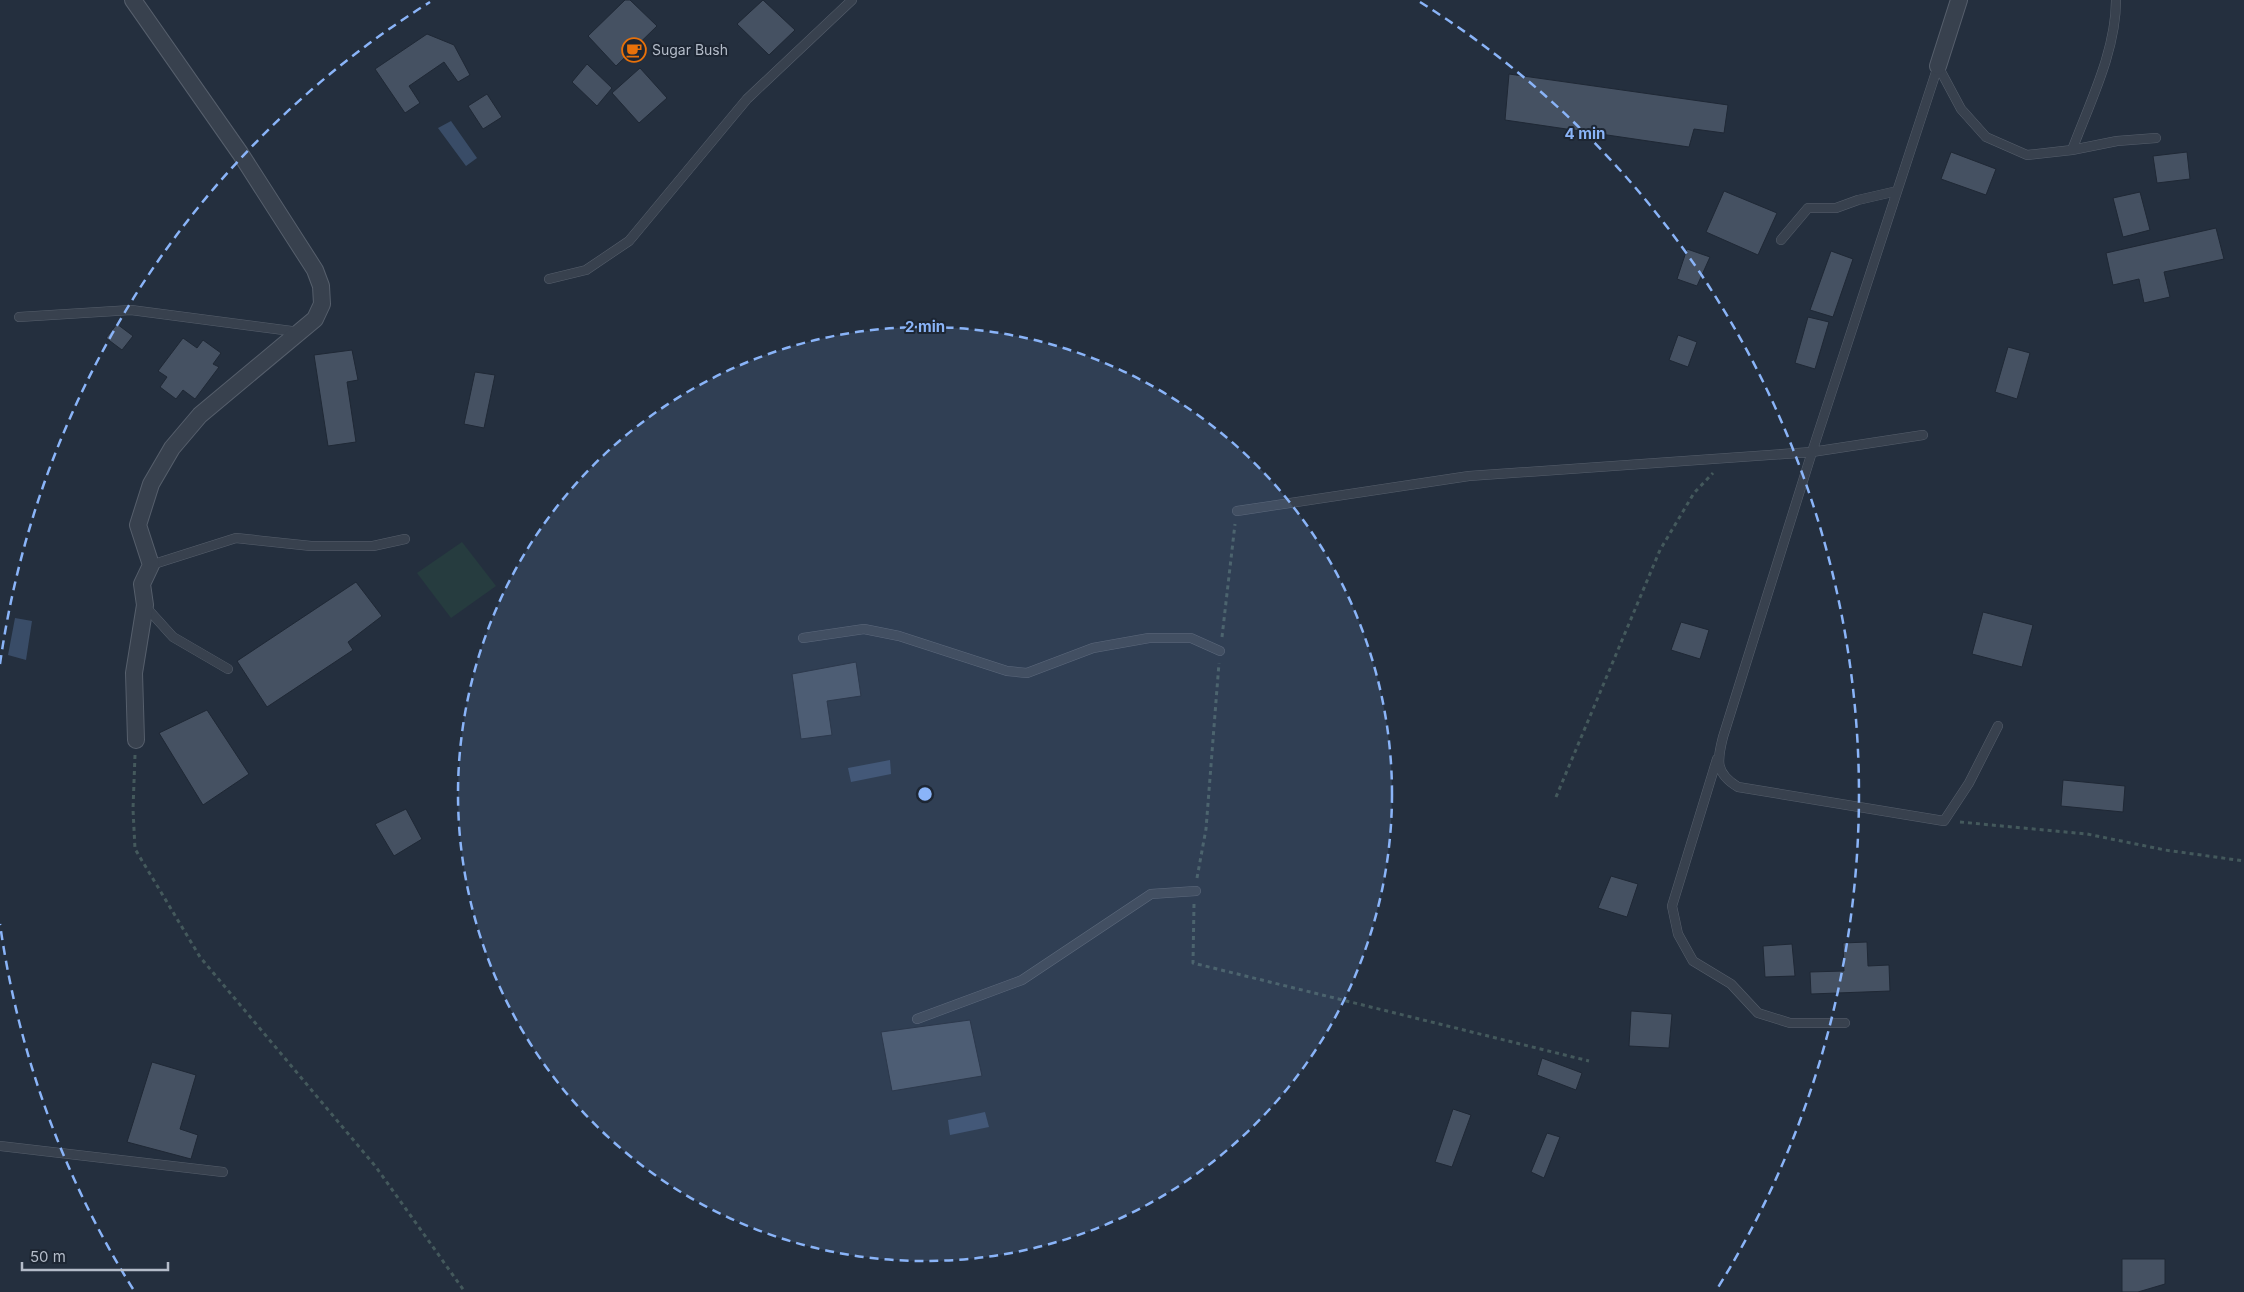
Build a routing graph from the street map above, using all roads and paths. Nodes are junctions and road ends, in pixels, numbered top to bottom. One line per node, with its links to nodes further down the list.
1 (133, 0): 12 (street)
2 (852, 0): 10 (lane)
3 (1959, 0): 5 (street)
4 (2116, 0): 7 (lane)
5 (1938, 66): 7 (lane); 8 (lane)
6 (2156, 138): 7 (lane)
7 (2072, 150)
8 (1897, 191): 9 (lane); 14 (lane)
9 (1781, 240)
10 (549, 279)
11 (19, 317): 12 (lane)
12 (299, 332): 18 (street)
13 (1923, 434): 14 (lane)
14 (1812, 452): 15 (lane); 25 (lane)
15 (1727, 458): 16 (lane); 26 (path)
16 (1237, 511): 21 (path)
17 (405, 539): 18 (lane)
18 (152, 565): 19 (street)
19 (144, 605): 22 (lane); 24 (street)
20 (803, 638): 21 (lane)
21 (1220, 651): 29 (path)
22 (228, 669)
23 (1998, 726): 27 (lane)
24 (136, 740): 35 (path)
25 (1720, 752): 27 (lane); 31 (lane)
26 (1556, 797)
27 (1944, 821): 28 (path)
28 (2244, 861)
29 (1196, 891): 30 (lane); 32 (path)
30 (917, 1019)
31 (1845, 1023)
32 (1589, 1061)
33 (0, 1146): 34 (lane)
34 (223, 1172)
35 (466, 1292)

